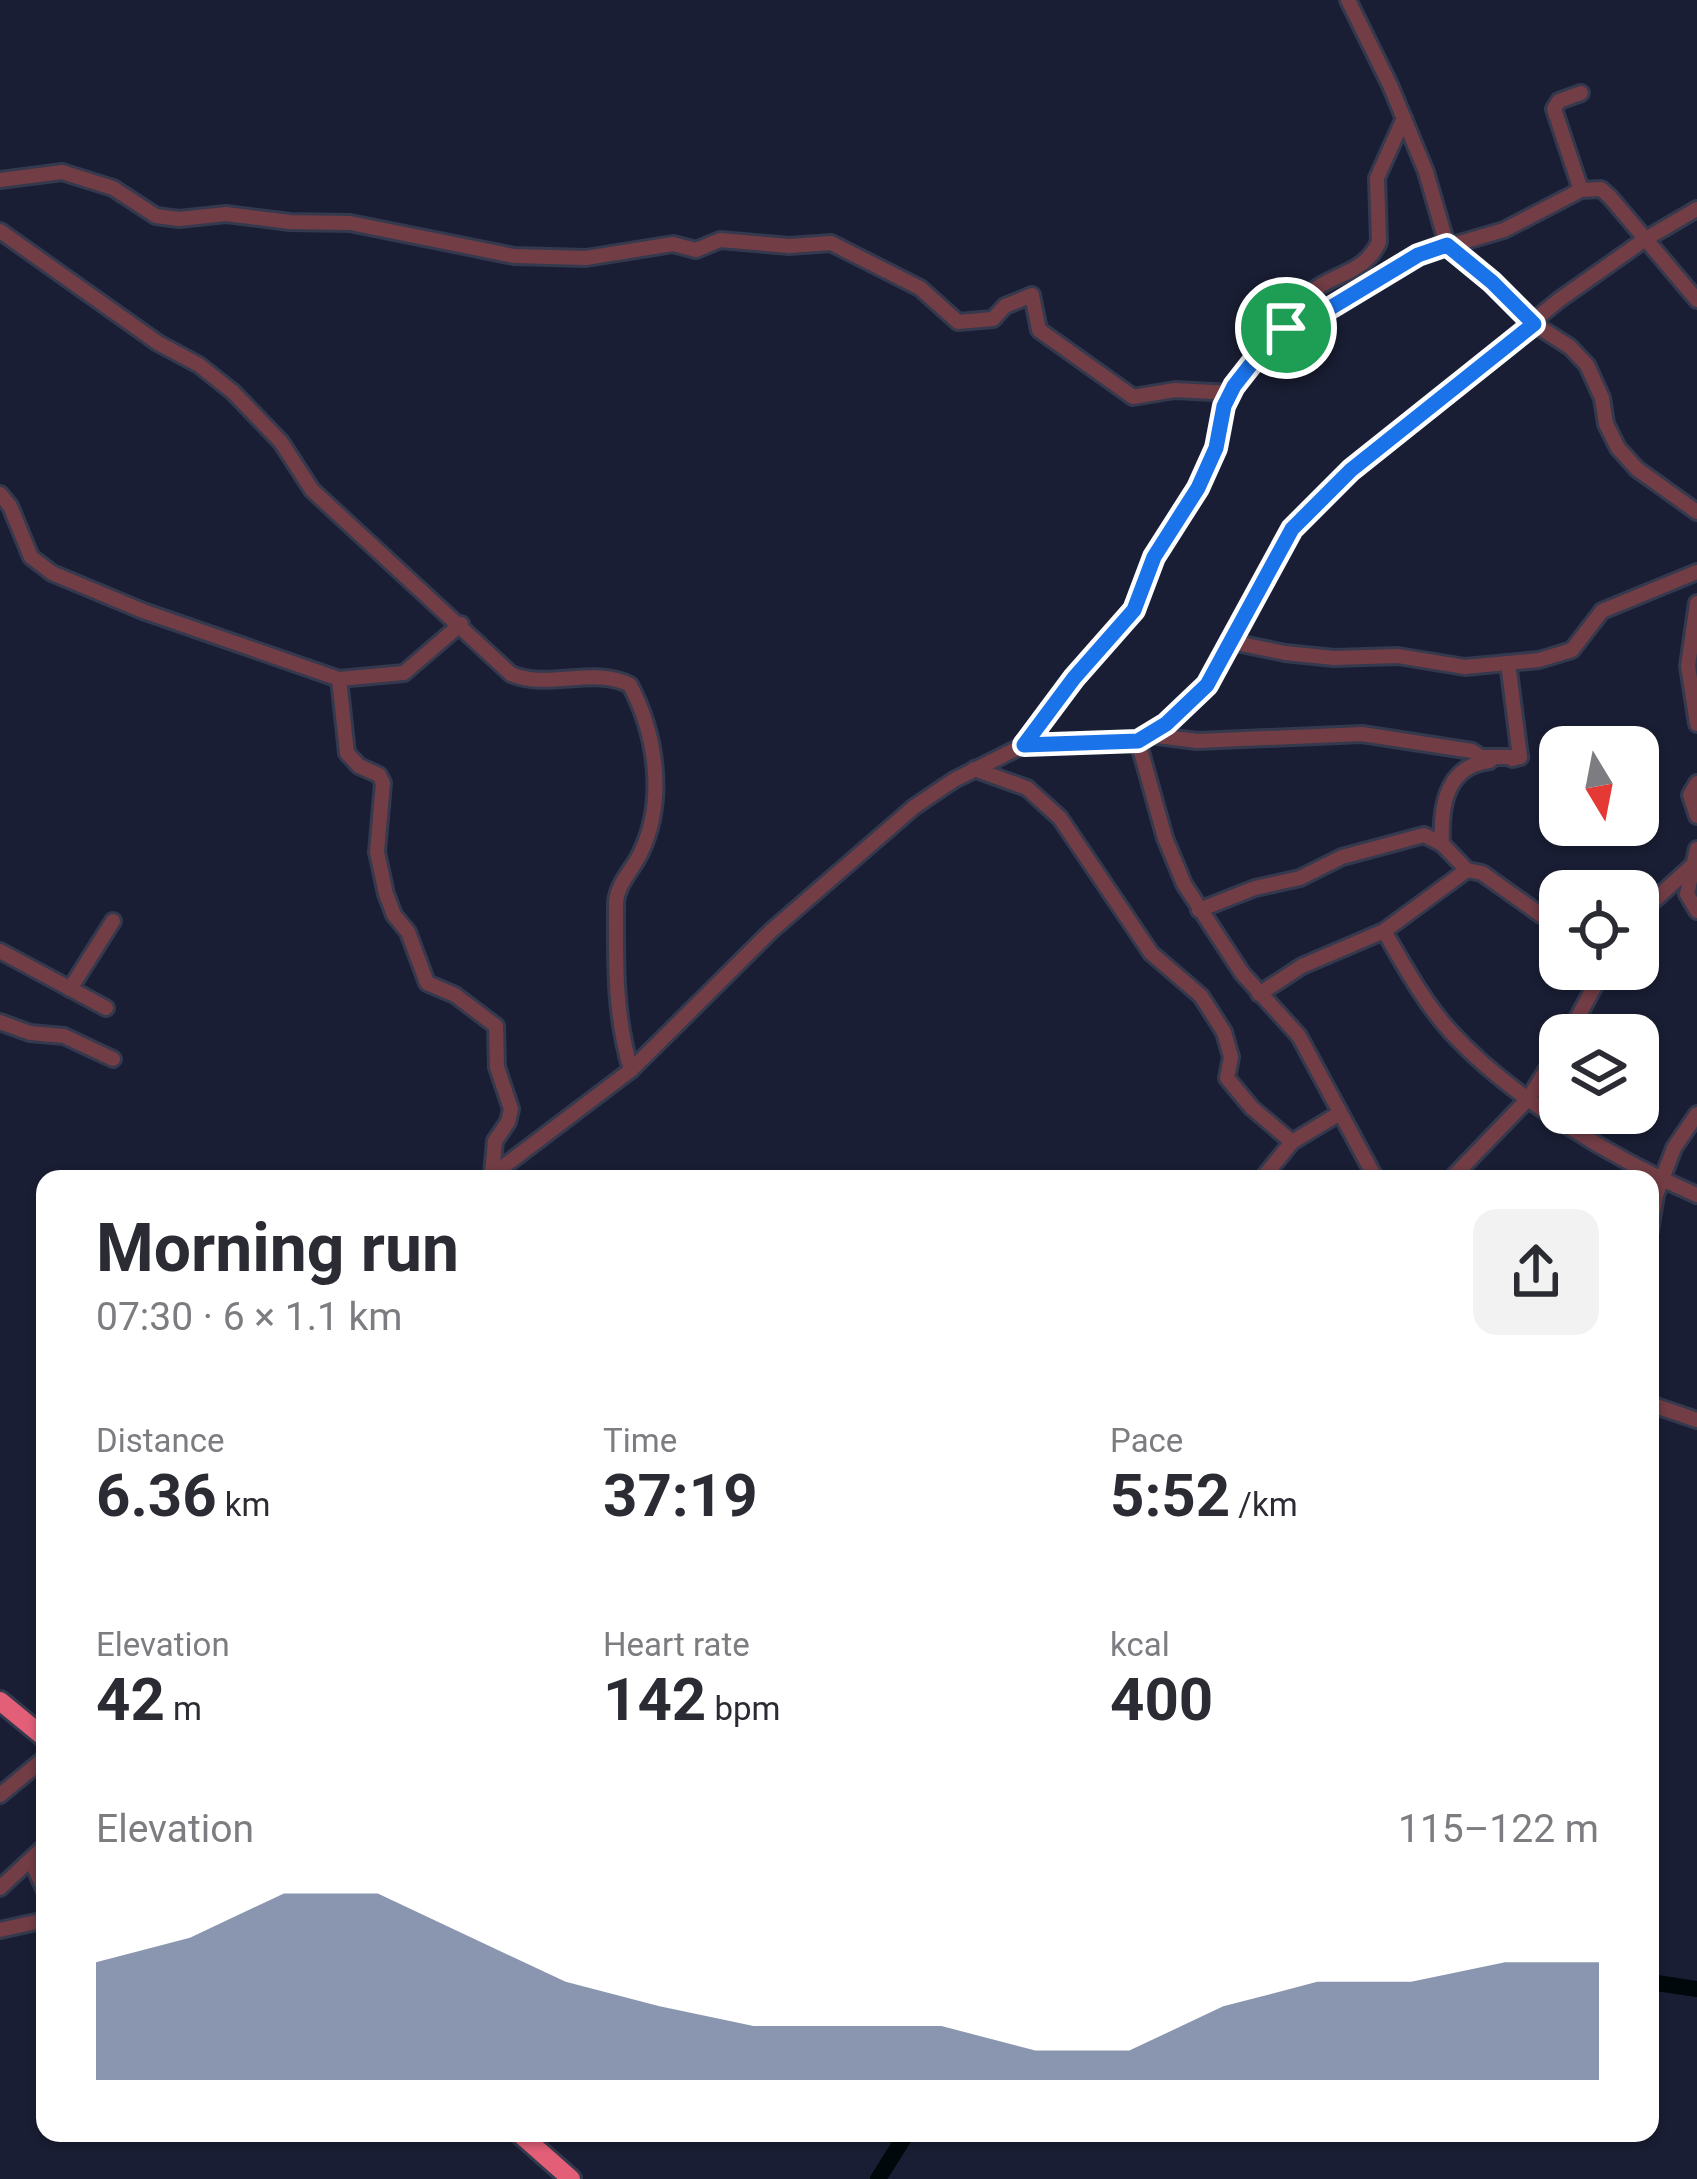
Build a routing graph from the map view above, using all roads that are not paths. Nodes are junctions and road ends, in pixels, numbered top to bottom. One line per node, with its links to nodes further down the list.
1 (1348, 0): 3 (street)
2 (1581, 92): 5 (street)
3 (1404, 118): 9 (street); 12 (street)
4 (0, 180): 13 (street)
5 (1581, 190): 8 (street); 9 (street)
6 (1697, 209): 8 (street)
7 (0, 231): 18 (street)
8 (1644, 240): 10 (street); 11 (street)
9 (1447, 245): 11 (street); 12 (street)
10 (1697, 300)
11 (1534, 324): 15 (street); 19 (street)
12 (1286, 328): 13 (street)
13 (1231, 393): 24 (street)
14 (0, 494): 21 (street)
15 (1697, 512)
16 (1697, 572): 20 (street)
17 (1697, 603): 22 (street)
18 (461, 624): 21 (street); 45 (street)
19 (1232, 642): 20 (street); 23 (street)
20 (1508, 663): 25 (street)
21 (339, 679): 51 (street)
22 (1697, 724)
23 (1144, 738): 24 (street); 25 (street); 34 (street)
24 (1024, 745): 26 (street)
25 (1520, 757): 29 (street)
26 (974, 769): 45 (street); 50 (street)
27 (1697, 783): 28 (street)
28 (1697, 816)
29 (1442, 844): 32 (street); 34 (street)
30 (1697, 848): 31 (street)
31 (1693, 866): 33 (street); 35 (street)
32 (1467, 871): 36 (street); 38 (street)
33 (1659, 896)
34 (1199, 910): 41 (street)
35 (1697, 911)
36 (1539, 914)
37 (113, 921): 40 (street)
38 (1384, 931): 41 (street); 47 (street)
39 (0, 951): 40 (street)
40 (70, 988): 42 (street)
41 (1259, 994): 48 (street)
42 (106, 1008)
43 (0, 1022): 44 (street)
44 (113, 1059)
45 (631, 1070): 52 (street)
46 (1539, 1082): 47 (street)
47 (1529, 1098): 55 (street); 56 (street)
48 (1340, 1113): 50 (street); 54 (street)
49 (1697, 1114): 58 (street)
50 (1292, 1142): 53 (street)
51 (491, 1170)
52 (498, 1170)
53 (1269, 1170)
54 (1371, 1170)
55 (1460, 1170)
56 (1647, 1170)
57 (1659, 1176): 58 (street)
58 (1663, 1178): 59 (street); 60 (street)
59 (1659, 1195)
60 (1697, 1195)
61 (1659, 1407): 63 (street)
62 (1697, 1409): 63 (street)
63 (1696, 1419)
64 (0, 1701): 65 (highway)
65 (36, 1731)
66 (36, 1766): 67 (street)
67 (0, 1796)
68 (36, 1856): 69 (street)
69 (31, 1861): 70 (street); 71 (street)
70 (36, 1872)
71 (0, 1888)
72 (36, 1922): 73 (street)
73 (0, 1930)
74 (529, 2142): 75 (highway)
75 (571, 2179)

